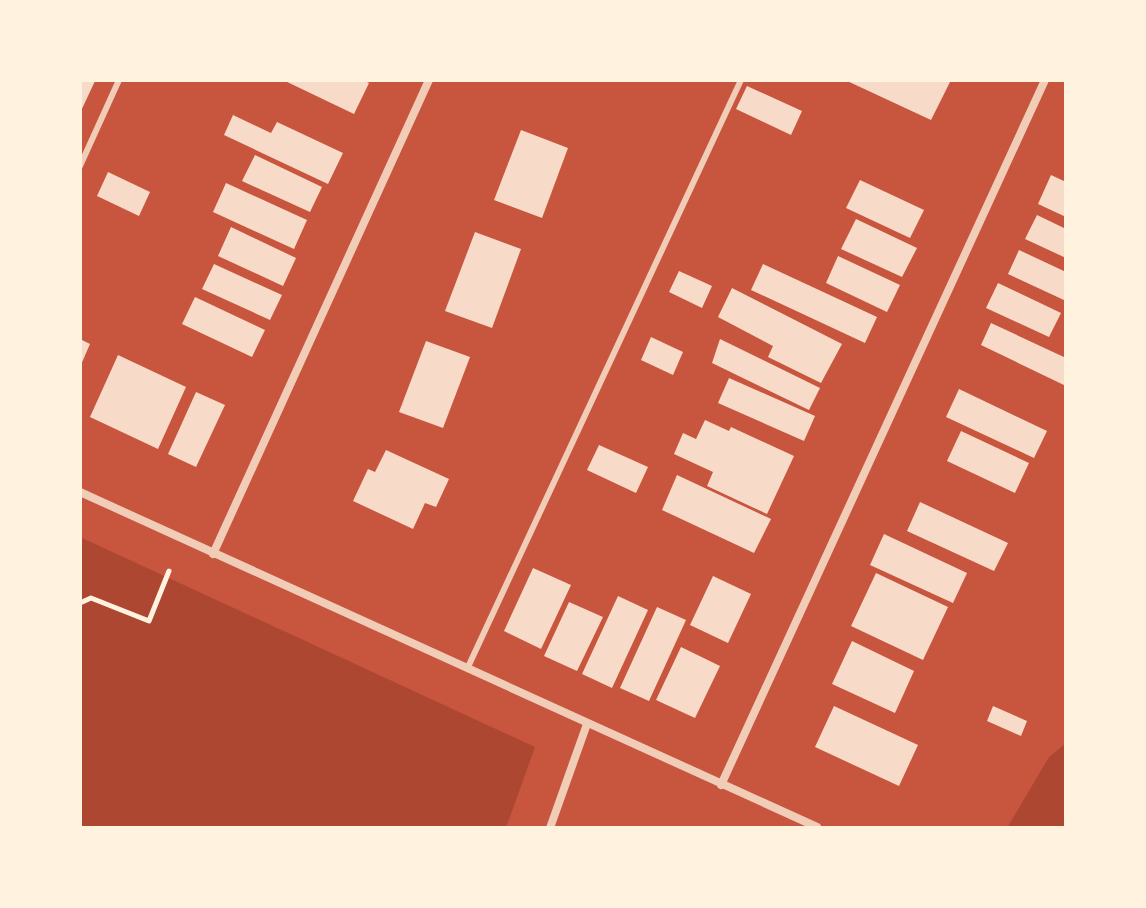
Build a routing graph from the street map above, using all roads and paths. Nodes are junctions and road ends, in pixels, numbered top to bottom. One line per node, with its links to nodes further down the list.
1 (119, 80): 5 (lane)
2 (429, 80): 7 (street)
3 (741, 80): 10 (lane)
4 (1045, 80): 12 (street)
5 (80, 166)
6 (80, 492): 7 (street)
7 (213, 554): 10 (street)
8 (169, 571): 9 (path)
9 (80, 603)
10 (468, 667): 11 (street)
11 (587, 724): 12 (street); 14 (street)
12 (721, 785): 13 (street)
13 (817, 827)
14 (550, 828)

